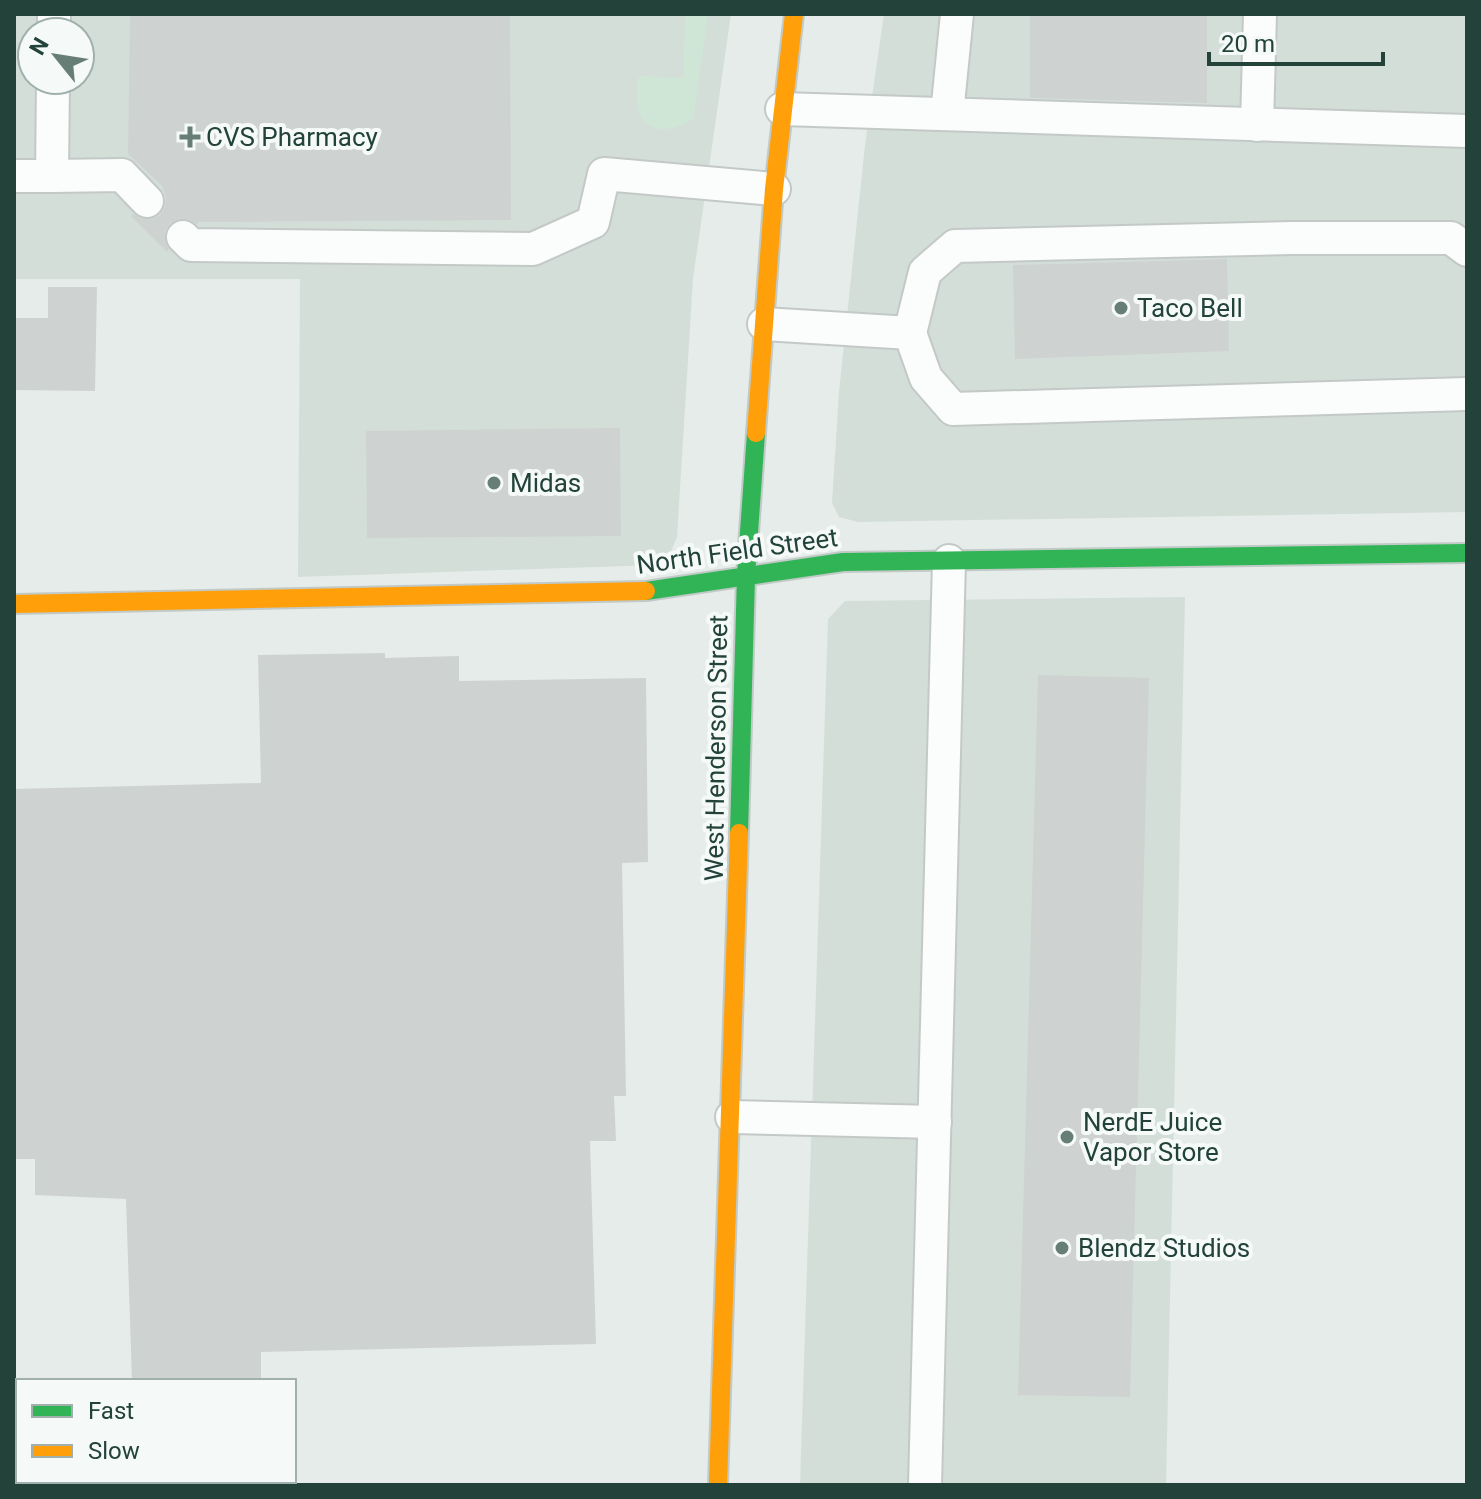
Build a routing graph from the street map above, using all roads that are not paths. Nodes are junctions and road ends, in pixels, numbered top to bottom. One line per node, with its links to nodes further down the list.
1 (794, 14): 5 (main road, West Henderson Street)
2 (957, 14): 6 (lane)
3 (1260, 14): 7 (lane)
4 (53, 96): 10 (lane)
5 (782, 109): 6 (lane); 11 (main road, West Henderson Street)
6 (947, 114): 7 (lane)
7 (1257, 125): 8 (lane)
8 (1467, 131)
9 (14, 176): 10 (lane)
10 (52, 176): 12 (lane)
11 (774, 189): 13 (lane); 15 (main road, West Henderson Street)
12 (147, 201)
13 (183, 237)
14 (1467, 250): 16 (lane)
15 (764, 324): 16 (lane); 20 (main road, West Henderson Street)
16 (910, 333): 17 (lane)
17 (1467, 394)
18 (1467, 553): 19 (main road, North Field Street)
19 (949, 561): 20 (main road, North Field Street); 23 (lane)
20 (746, 575): 21 (main road, North Field Street); 22 (main road, West Henderson Street)
21 (14, 604)
22 (732, 1117): 23 (lane); 24 (main road, West Henderson Street)
23 (935, 1122): 25 (lane)
24 (718, 1485)
25 (925, 1485)

